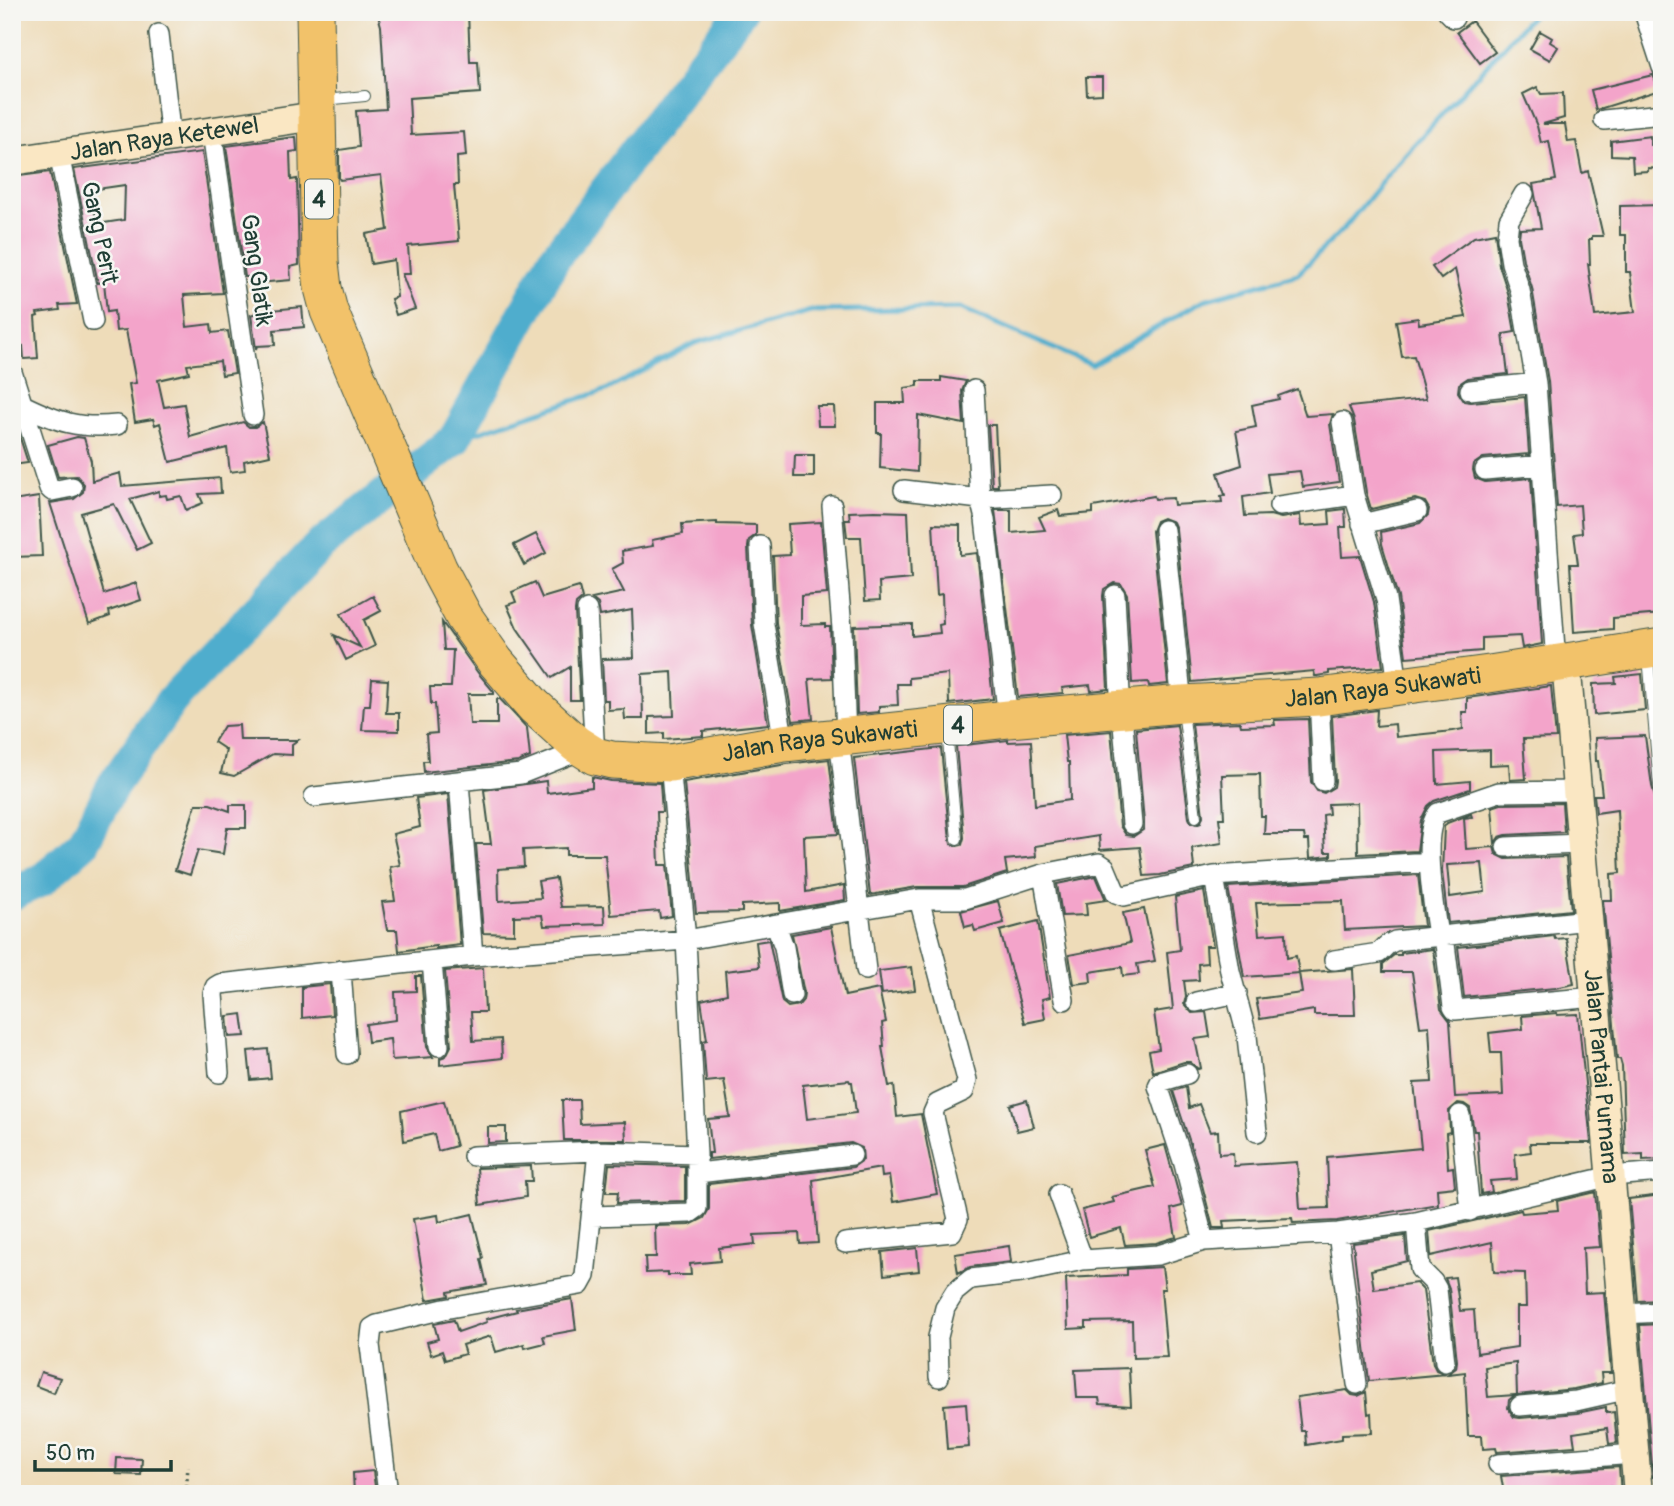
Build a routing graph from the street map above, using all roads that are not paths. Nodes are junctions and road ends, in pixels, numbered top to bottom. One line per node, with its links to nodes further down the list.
1 (316, 12): 6 (highway, 4)
2 (1644, 12): 4 (street)
3 (159, 34): 10 (street)
4 (1661, 65)
5 (365, 96): 6 (lane)
6 (316, 108): 9 (street, Jalan Raya Ketewel); 48 (highway, 4)
7 (1662, 114): 8 (street)
8 (1604, 120)
9 (212, 133): 10 (street, Jalan Raya Ketewel); 20 (street, Gang Glatik)
10 (171, 139): 11 (street, Jalan Raya Ketewel)
11 (59, 154): 12 (street, Jalan Raya Ketewel); 14 (street, Gang Perit)
12 (12, 162)
13 (1524, 194): 16 (street)
14 (93, 321)
15 (12, 372): 19 (street)
16 (1536, 383): 18 (street); 23 (street)
17 (974, 390): 31 (street)
18 (1470, 390)
19 (23, 405): 22 (street); 25 (street)
20 (253, 415)
21 (1342, 422): 28 (street)
22 (117, 425)
23 (1542, 465): 24 (street); 39 (street)
24 (1485, 470)
25 (72, 487)
26 (904, 490): 31 (street)
27 (1052, 495): 31 (street)
28 (1354, 495): 30 (street); 33 (street)
29 (832, 506): 46 (street)
30 (1279, 506)
31 (982, 507): 44 (street)
32 (1418, 511): 33 (street)
33 (1362, 524): 40 (street)
34 (1164, 530): 42 (street)
35 (760, 546): 47 (street)
36 (1115, 595): 43 (street)
37 (587, 610): 48 (street)
38 (1654, 644): 39 (highway, Jalan Raya Sukawati / 4); 52 (lane)
39 (1561, 662): 40 (highway, Jalan Raya Sukawati / 4); 53 (street, Jalan Pantai Purnama)
40 (1398, 685): 41 (highway, Jalan Raya Sukawati / 4)
41 (1319, 697): 42 (highway, Jalan Raya Sukawati / 4); 50 (street)
42 (1182, 704): 43 (highway, Jalan Raya Sukawati / 4); 55 (lane)
43 (1123, 710): 44 (highway, Jalan Raya Sukawati / 4); 56 (street)
44 (1008, 719): 45 (highway, Jalan Raya Sukawati / 4)
45 (946, 727): 46 (highway, Jalan Raya Sukawati / 4); 57 (lane)
46 (842, 738): 47 (highway, Jalan Raya Sukawati / 4); 64 (street)
47 (784, 743): 49 (highway, Jalan Raya Sukawati / 4)
48 (585, 750): 49 (highway, Jalan Raya Sukawati / 4); 51 (street)
49 (670, 763): 68 (street)
50 (1323, 780)
51 (458, 782): 54 (street); 69 (street)
52 (1662, 791)
53 (1577, 792): 58 (street, Jalan Pantai Purnama); 60 (street)
54 (314, 797)
55 (1196, 817)
56 (1132, 824)
57 (957, 839)
58 (1581, 844): 59 (street); 65 (street, Jalan Pantai Purnama)
59 (1506, 847)
60 (1429, 863): 62 (street); 67 (street)
61 (1043, 874): 62 (street); 63 (street); 77 (street)
62 (1214, 876): 74 (street)
63 (919, 900): 64 (street); 97 (street)
64 (858, 909): 66 (street); 73 (street)
65 (1588, 920): 67 (street); 76 (street, Jalan Pantai Purnama)
66 (776, 925): 68 (street); 75 (street)
67 (1438, 935): 70 (street); 76 (street)
68 (687, 940): 69 (street); 88 (street)
69 (472, 956): 71 (street)
70 (1334, 960)
71 (432, 961): 72 (street); 79 (street)
72 (341, 970): 80 (street); 81 (street)
73 (866, 970)
74 (1237, 993): 78 (street); 84 (street)
75 (792, 995)
76 (1595, 997): 90 (street, Jalan Pantai Purnama)
77 (1064, 1000)
78 (1196, 1002)
79 (439, 1046)
80 (347, 1054)
81 (219, 1073)
82 (1187, 1074): 96 (street)
83 (1460, 1115): 92 (street)
84 (1257, 1132)
85 (598, 1151): 87 (street); 88 (street); 93 (street)
86 (852, 1154): 88 (street)
87 (473, 1156)
88 (698, 1164): 93 (street)
89 (1662, 1172): 90 (street)
90 (1611, 1176): 92 (street); 100 (street, Jalan Pantai Purnama)
91 (1059, 1194): 98 (street)
92 (1470, 1211): 94 (street)
93 (592, 1216): 108 (street)
94 (1416, 1222): 95 (street); 101 (street)
95 (1338, 1233): 96 (street); 103 (street)
96 (1204, 1241): 98 (street)
97 (845, 1243)
98 (1083, 1260): 102 (street)
99 (1662, 1312): 100 (street)
100 (1623, 1314): 104 (street, Jalan Pantai Purnama)
101 (1445, 1362)
102 (939, 1377)
103 (1357, 1384)
104 (1629, 1389): 105 (street); 106 (street, Jalan Pantai Purnama)
105 (1520, 1406)
106 (1635, 1454): 107 (street); 109 (street, Jalan Pantai Purnama)
107 (1498, 1464)
108 (388, 1494)
109 (1638, 1494)

